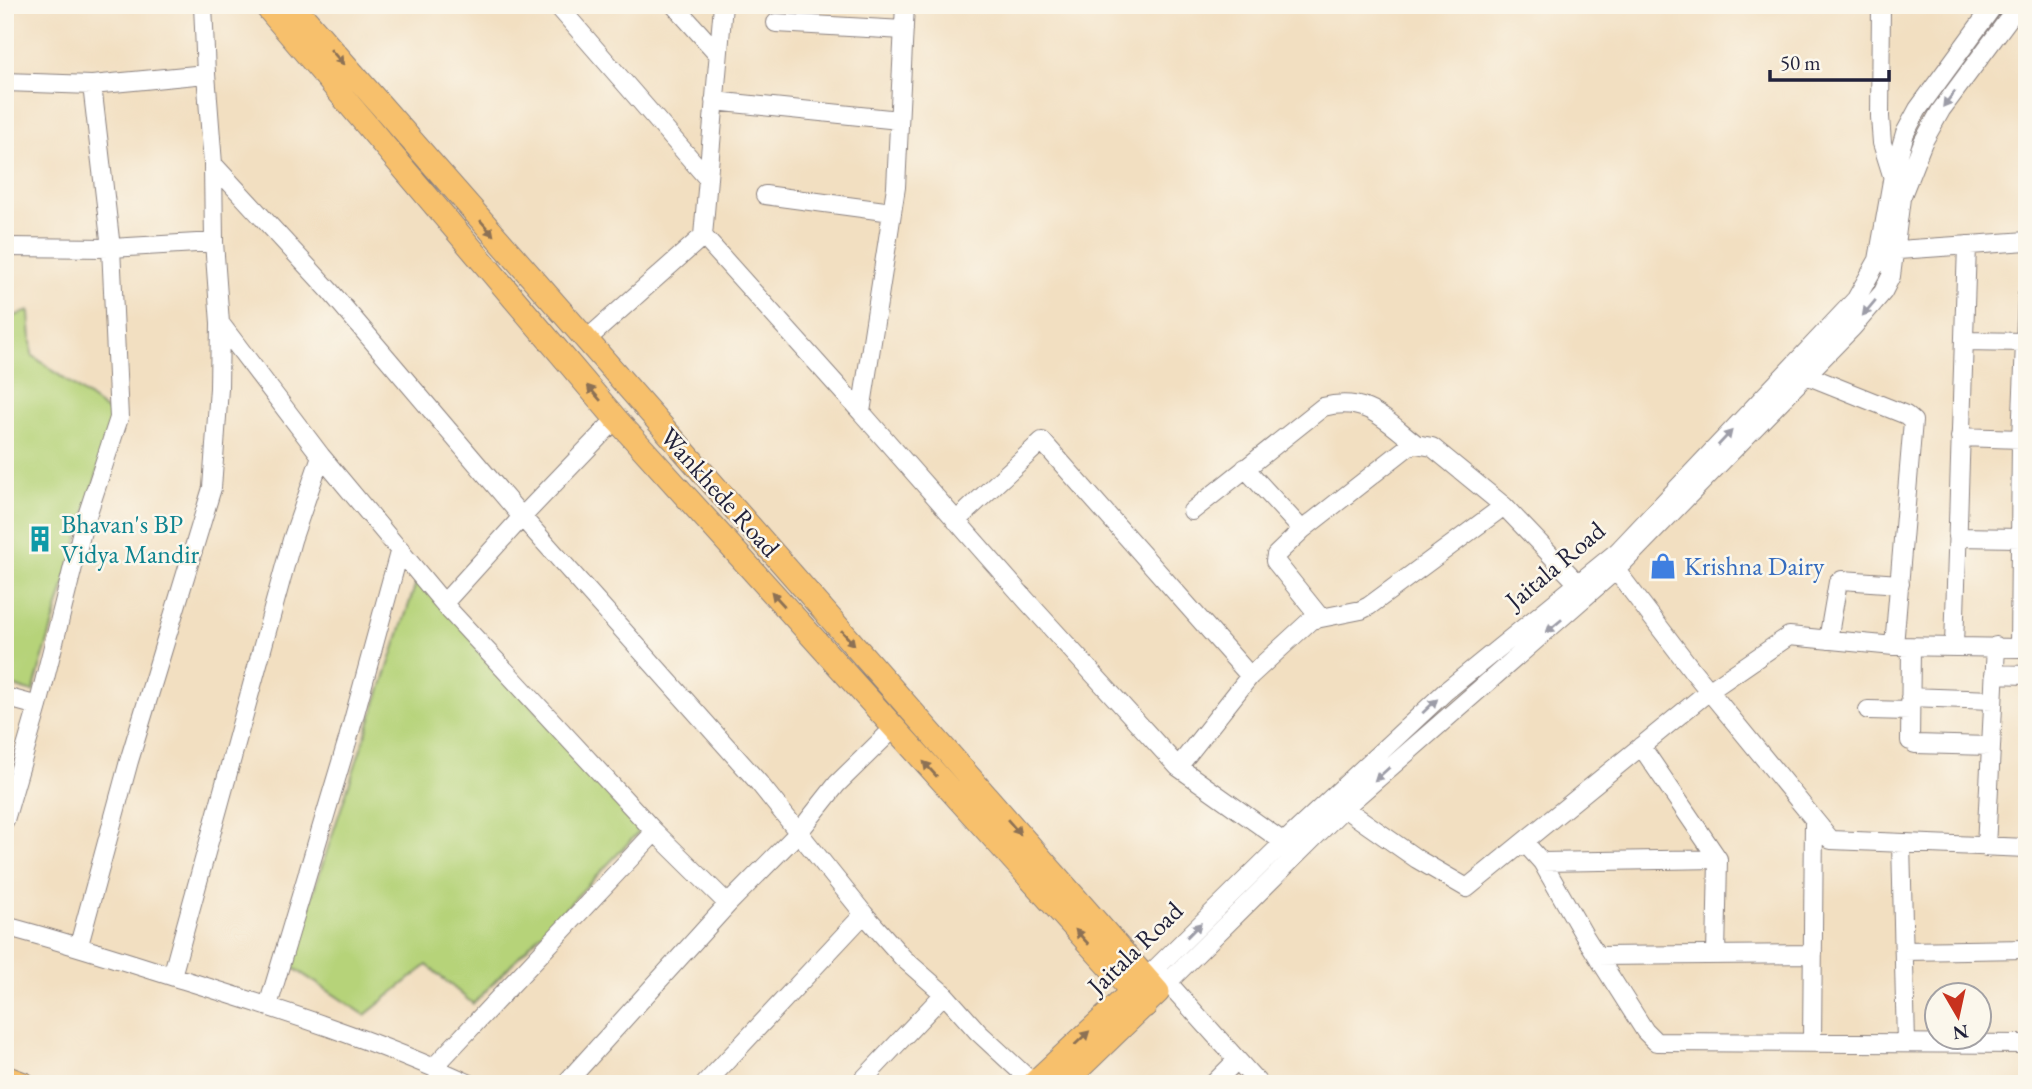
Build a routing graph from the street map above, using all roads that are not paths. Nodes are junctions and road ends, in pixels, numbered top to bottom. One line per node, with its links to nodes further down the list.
1 (203, 5): 14 (street)
2 (265, 5): 39 (main road, Wankhede Road, one-way to 2)
3 (293, 5): 34 (main road, Wankhede Road, one-way to 34)
4 (557, 5): 21 (street)
5 (674, 5): 13 (street)
6 (723, 5): 13 (street)
7 (905, 5): 12 (street)
8 (1881, 5): 20 (street)
9 (1994, 5): 20 (street, Jaitala Road)
10 (2019, 5): 23 (street, Jaitala Road, one-way to 23)
11 (776, 23): 12 (street)
12 (904, 30): 18 (street)
13 (718, 54): 17 (street)
14 (206, 74): 16 (street); 19 (street)
15 (5, 82): 16 (street)
16 (92, 85): 30 (street)
17 (714, 101): 18 (street); 21 (street)
18 (899, 120): 24 (street)
19 (213, 164): 27 (street); 47 (street)
20 (1892, 175): 23 (street); 31 (street, Jaitala Road)
21 (708, 179): 25 (street)
22 (765, 195): 24 (street)
23 (1901, 198): 31 (street, Jaitala Road)
24 (892, 212): 38 (street)
25 (703, 236): 34 (street); 38 (street)
26 (2027, 241): 28 (street)
27 (214, 242): 30 (street); 33 (street)
28 (1967, 245): 31 (street); 35 (street)
29 (5, 247): 30 (street)
30 (111, 248): 69 (street)
31 (1887, 251): 37 (street, Jaitala Road, one-way to 37); 53 (street, Jaitala Road, one-way to 31)
32 (2027, 295): 36 (street)
33 (220, 323): 43 (street); 91 (street)
34 (585, 341): 98 (main road, Wankhede Road, one-way to 98)
35 (1964, 341): 36 (street); 40 (street)
36 (2025, 342): 41 (street)
37 (1806, 375): 53 (street, Jaitala Road); 54 (street)
38 (861, 412): 48 (street)
39 (616, 419): 47 (street); 71 (main road, Wankhede Road, one-way to 39)
40 (1960, 437): 41 (street); 50 (street)
41 (2021, 439): 51 (street)
42 (1416, 444): 44 (street); 45 (street); 49 (street)
43 (321, 456): 52 (street); 97 (street)
44 (1245, 468): 46 (street); 49 (street)
45 (1504, 506): 55 (street); 57 (street)
46 (1192, 511)
47 (522, 517): 56 (street); 79 (street)
48 (956, 521): 64 (street); 74 (street)
49 (1302, 530): 57 (street)
50 (1956, 537): 51 (street); 59 (street)
51 (2020, 538): 60 (street)
52 (400, 549): 56 (street); 100 (street)
53 (1612, 564): 55 (street, Jaitala Road); 65 (street)
54 (1900, 584): 58 (street); 61 (street)
55 (1584, 590): 75 (street, Jaitala Road, one-way to 75); 80 (street, Jaitala Road, one-way to 55)
56 (444, 603): 78 (street)
57 (1320, 617): 64 (street)
58 (1828, 640): 61 (street); 65 (street)
59 (1954, 646): 60 (street); 61 (street)
60 (1996, 646): 62 (street)
61 (1903, 647): 68 (street)
62 (1994, 674): 63 (street); 67 (street)
63 (2027, 675)
64 (1250, 677): 74 (street)
65 (1709, 691): 72 (street); 76 (street)
66 (5, 697): 69 (street)
67 (1993, 700): 68 (street); 73 (street)
68 (1910, 704): 70 (street); 73 (street)
69 (38, 706): 77 (street)
70 (1868, 710)
71 (893, 729): 79 (street); 98 (main road, Wankhede Road, one-way to 71)
72 (1641, 746): 81 (street); 86 (street)
73 (1990, 746): 83 (street)
74 (1178, 767): 80 (street)
75 (1344, 808): 81 (street); 85 (street, Jaitala Road)
76 (1814, 819): 82 (street); 94 (street)
77 (5, 820)
78 (655, 832): 88 (street); 105 (street)
79 (799, 832): 88 (street); 89 (street)
80 (1284, 842): 85 (street); 98 (street, Jaitala Road, one-way to 80)
81 (1524, 842): 87 (street)
82 (1901, 843): 83 (street); 93 (street)
83 (1986, 848): 84 (street)
84 (2027, 848)
85 (1299, 853): 98 (street, Jaitala Road)
86 (1718, 859): 87 (street); 95 (street)
87 (1542, 862): 96 (street)
88 (728, 904): 109 (street)
89 (864, 914): 99 (street); 110 (street)
90 (5, 926): 91 (street)
91 (79, 945): 97 (street)
92 (2027, 949): 93 (street)
93 (1904, 951): 102 (street)
94 (1813, 954): 95 (street); 101 (street)
95 (1716, 955): 96 (street)
96 (1597, 956): 101 (street)
97 (172, 976): 100 (street)
98 (1151, 987): 104 (street); 112 (main road, Jaitala Road, one-way to 98); 113 (main road, Jaitala Road)
99 (944, 995): 111 (street); 112 (street)
100 (268, 1006): 105 (street)
101 (1812, 1042): 102 (street)
102 (1906, 1043): 103 (street)
103 (2027, 1044)
104 (1237, 1060): 114 (street); 115 (street)
105 (434, 1067): 108 (street)
106 (5, 1077): 107 (main road)
107 (24, 1084)
108 (470, 1084)
109 (565, 1084)
110 (705, 1084)
111 (859, 1084)
112 (1034, 1084)
113 (1063, 1084)
114 (1213, 1084)
115 (1259, 1084)

